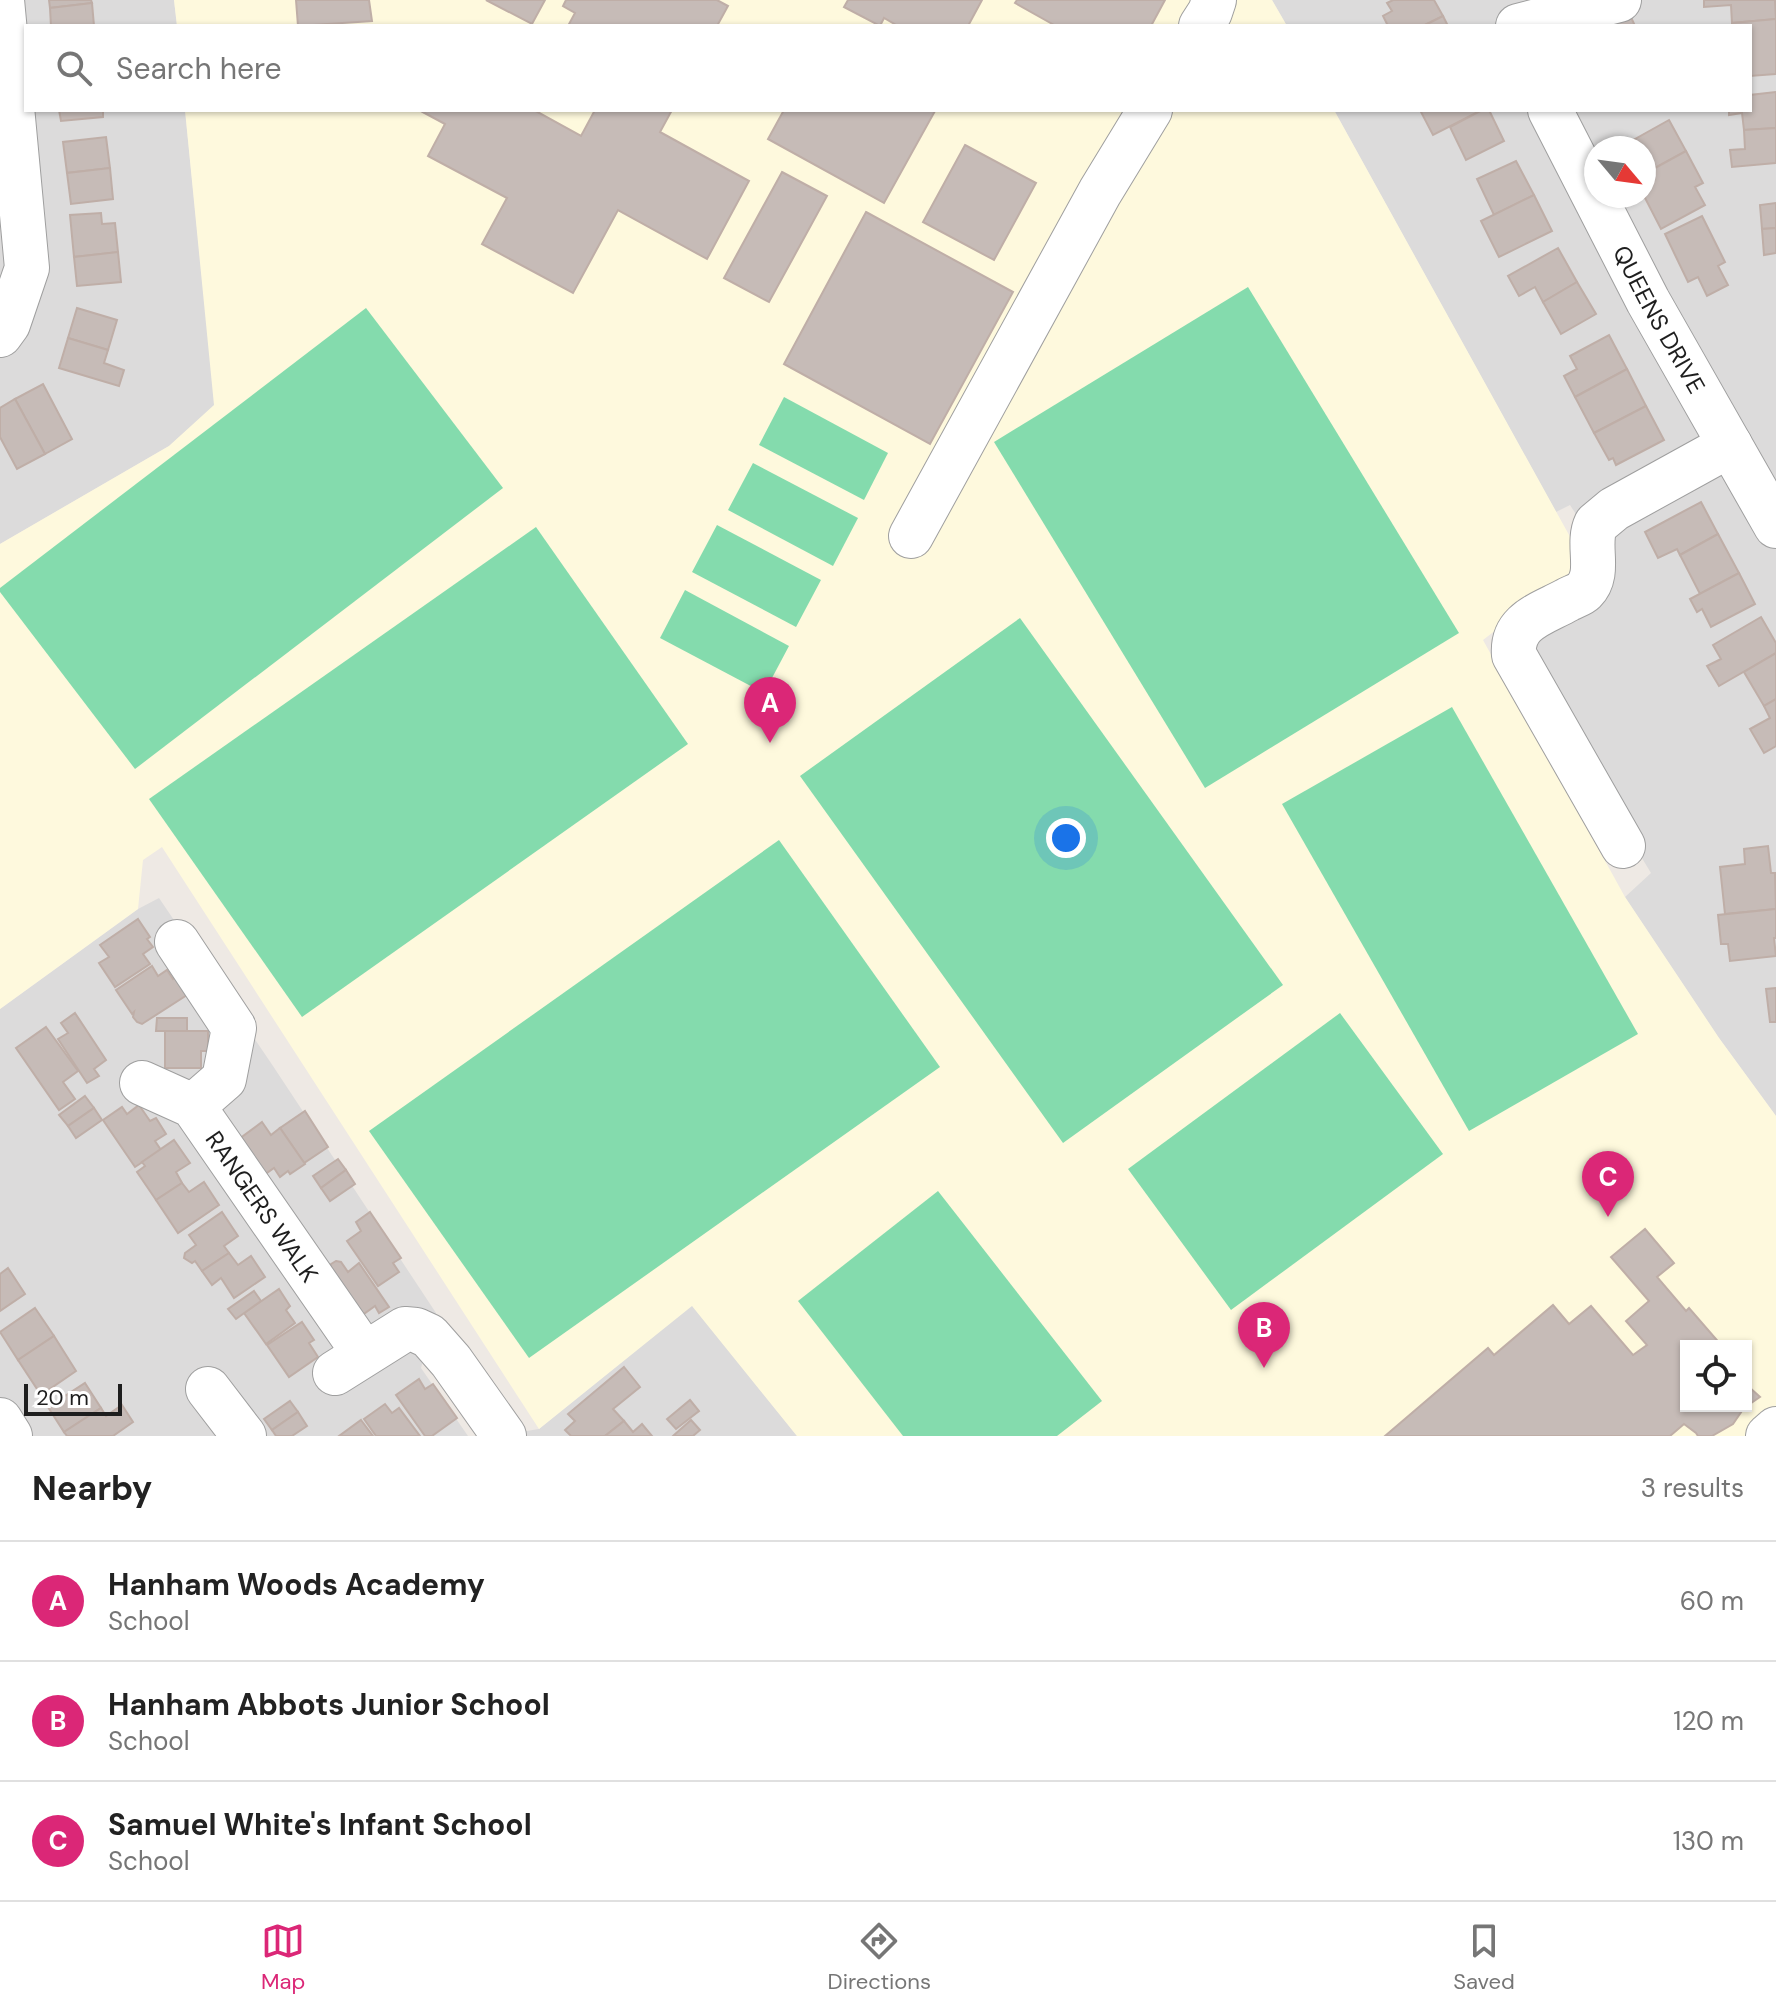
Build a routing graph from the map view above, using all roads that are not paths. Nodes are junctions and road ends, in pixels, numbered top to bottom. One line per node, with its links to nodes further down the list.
1 (2, 0): 10 (street)
2 (1214, 0): 5 (street)
3 (1496, 0): 6 (street)
4 (1619, 0): 7 (street)
5 (1202, 24)
6 (1507, 24)
7 (1526, 24)
8 (1149, 112): 13 (street)
9 (1551, 112): 11 (street, QUEENS DRIVE)
10 (0, 335)
11 (1730, 445): 12 (street, QUEENS DRIVE); 14 (street)
12 (1776, 526)
13 (911, 536)
14 (1623, 846)
15 (177, 942): 17 (street)
16 (142, 1083): 17 (street, RANGERS WALK)
17 (209, 1092): 23 (street, RANGERS WALK)
18 (208, 1389): 22 (street)
19 (0, 1420): 21 (street)
20 (1776, 1429): 24 (street)
21 (10, 1436)
22 (244, 1436)
23 (504, 1436)
24 (1768, 1436)

